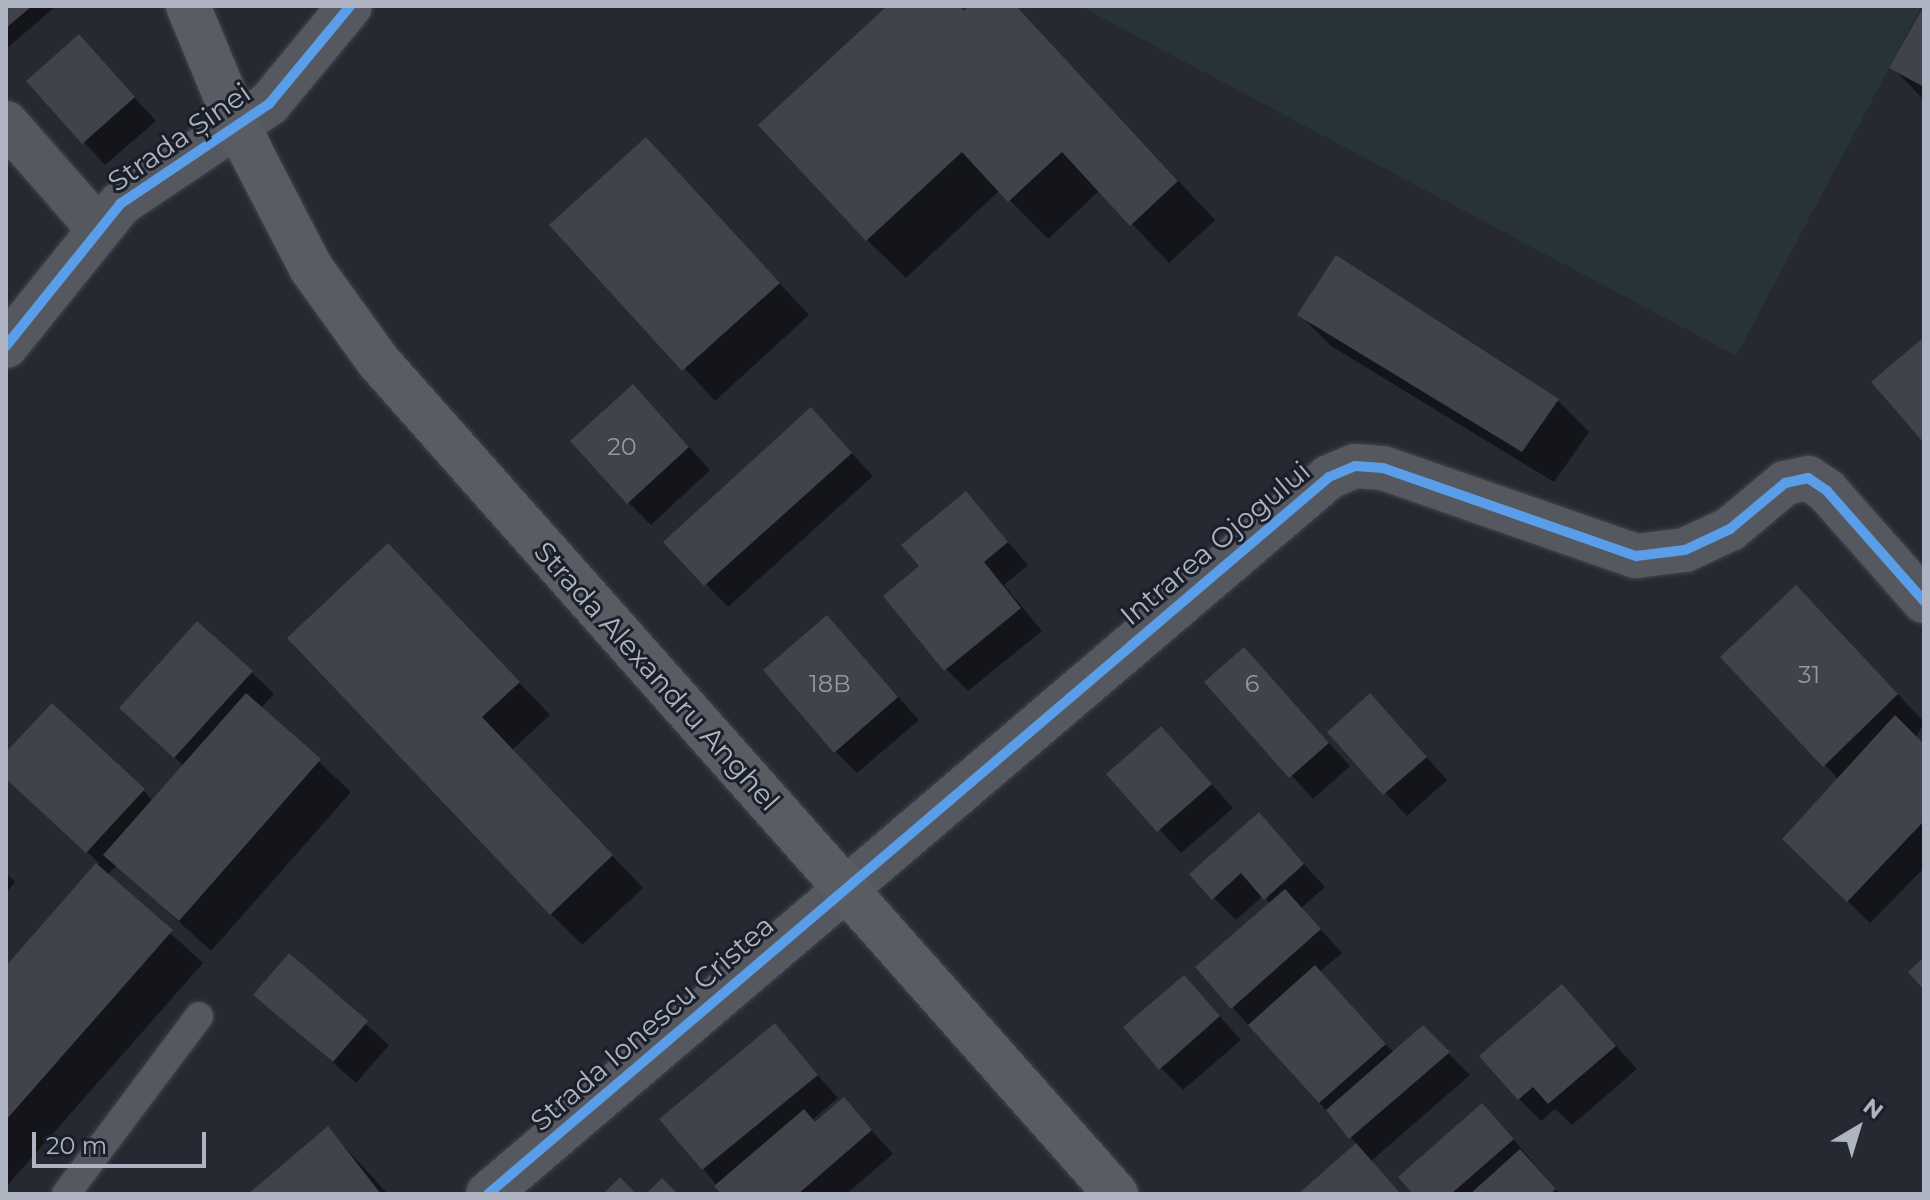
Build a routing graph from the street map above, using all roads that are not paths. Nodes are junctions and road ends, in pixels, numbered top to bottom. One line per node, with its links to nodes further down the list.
1 (188, 6): 4 (main road, Strada Alexandru Anghel)
2 (350, 6): 4 (street, Strada Șinei)
3 (6, 123): 5 (street)
4 (239, 129): 5 (street, Strada Șinei); 8 (main road, Strada Alexandru Anghel)
5 (98, 228): 6 (street, Strada Șinei)
6 (6, 346)
7 (1924, 601): 8 (street, Intrarea Ojogului)
8 (846, 888): 11 (street, Strada Ionescu Cristea); 12 (main road, Strada Alexandru Anghel)
9 (199, 1016): 10 (lane)
10 (66, 1194)
11 (488, 1194)
12 (1116, 1194)

